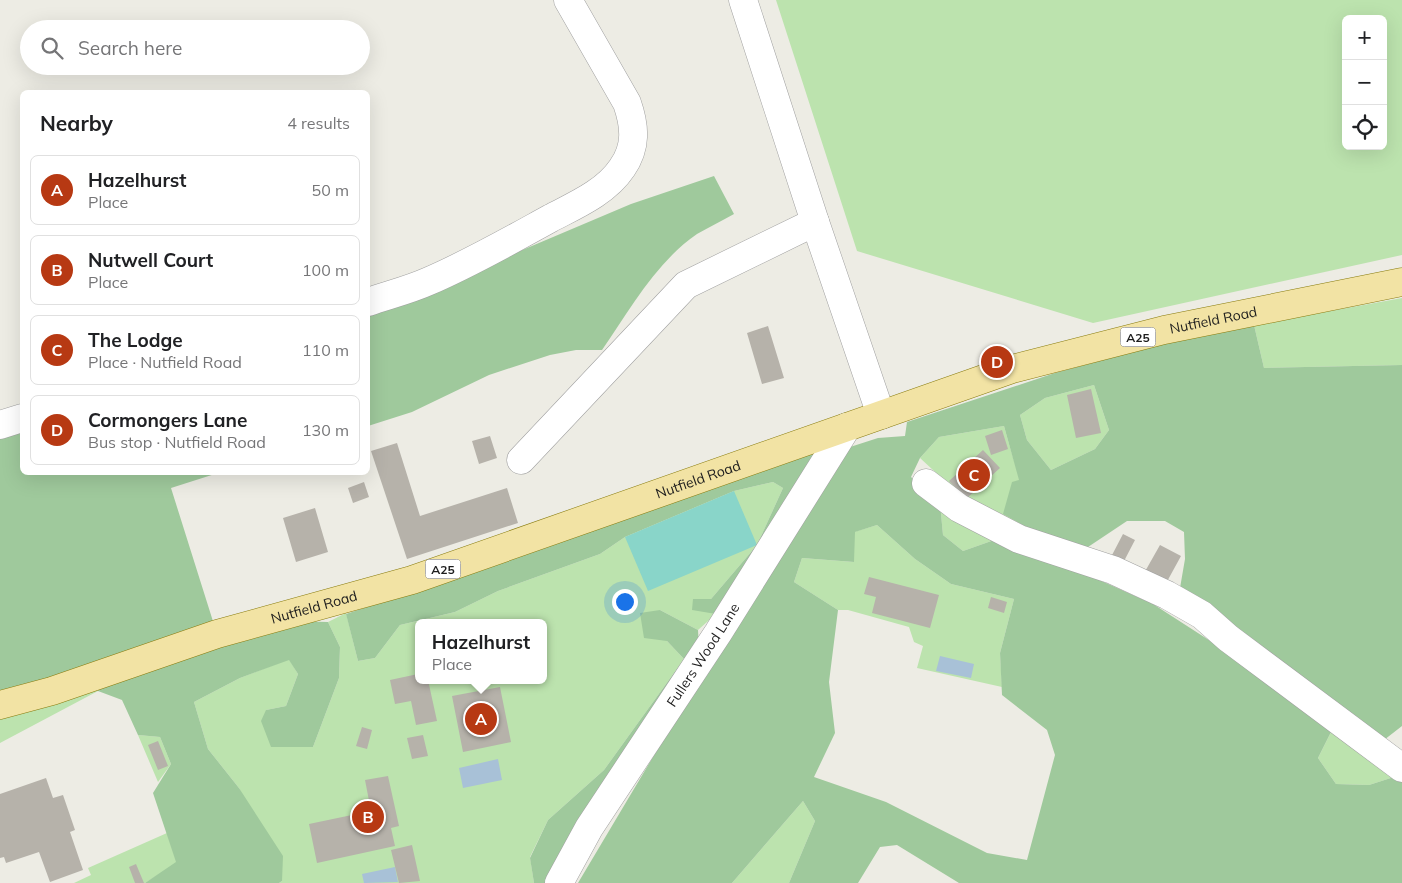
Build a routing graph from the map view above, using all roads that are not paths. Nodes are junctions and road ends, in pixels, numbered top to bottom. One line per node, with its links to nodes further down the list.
1 (568, 0): 5 (street)
2 (743, 0): 3 (street)
3 (815, 222): 8 (street); 12 (street)
4 (1402, 282): 8 (main road, Nutfield Road / A25)
5 (370, 301)
6 (0, 406): 7 (street)
7 (20, 408)
8 (881, 415): 11 (main road, Nutfield Road / A25)
9 (20, 419): 10 (street)
10 (0, 425)
11 (847, 427): 14 (main road, Nutfield Road / A25); 16 (street, Fullers Wood Lane)
12 (520, 460)
13 (926, 483): 15 (street)
14 (0, 705)
15 (1402, 768)
16 (559, 883)

